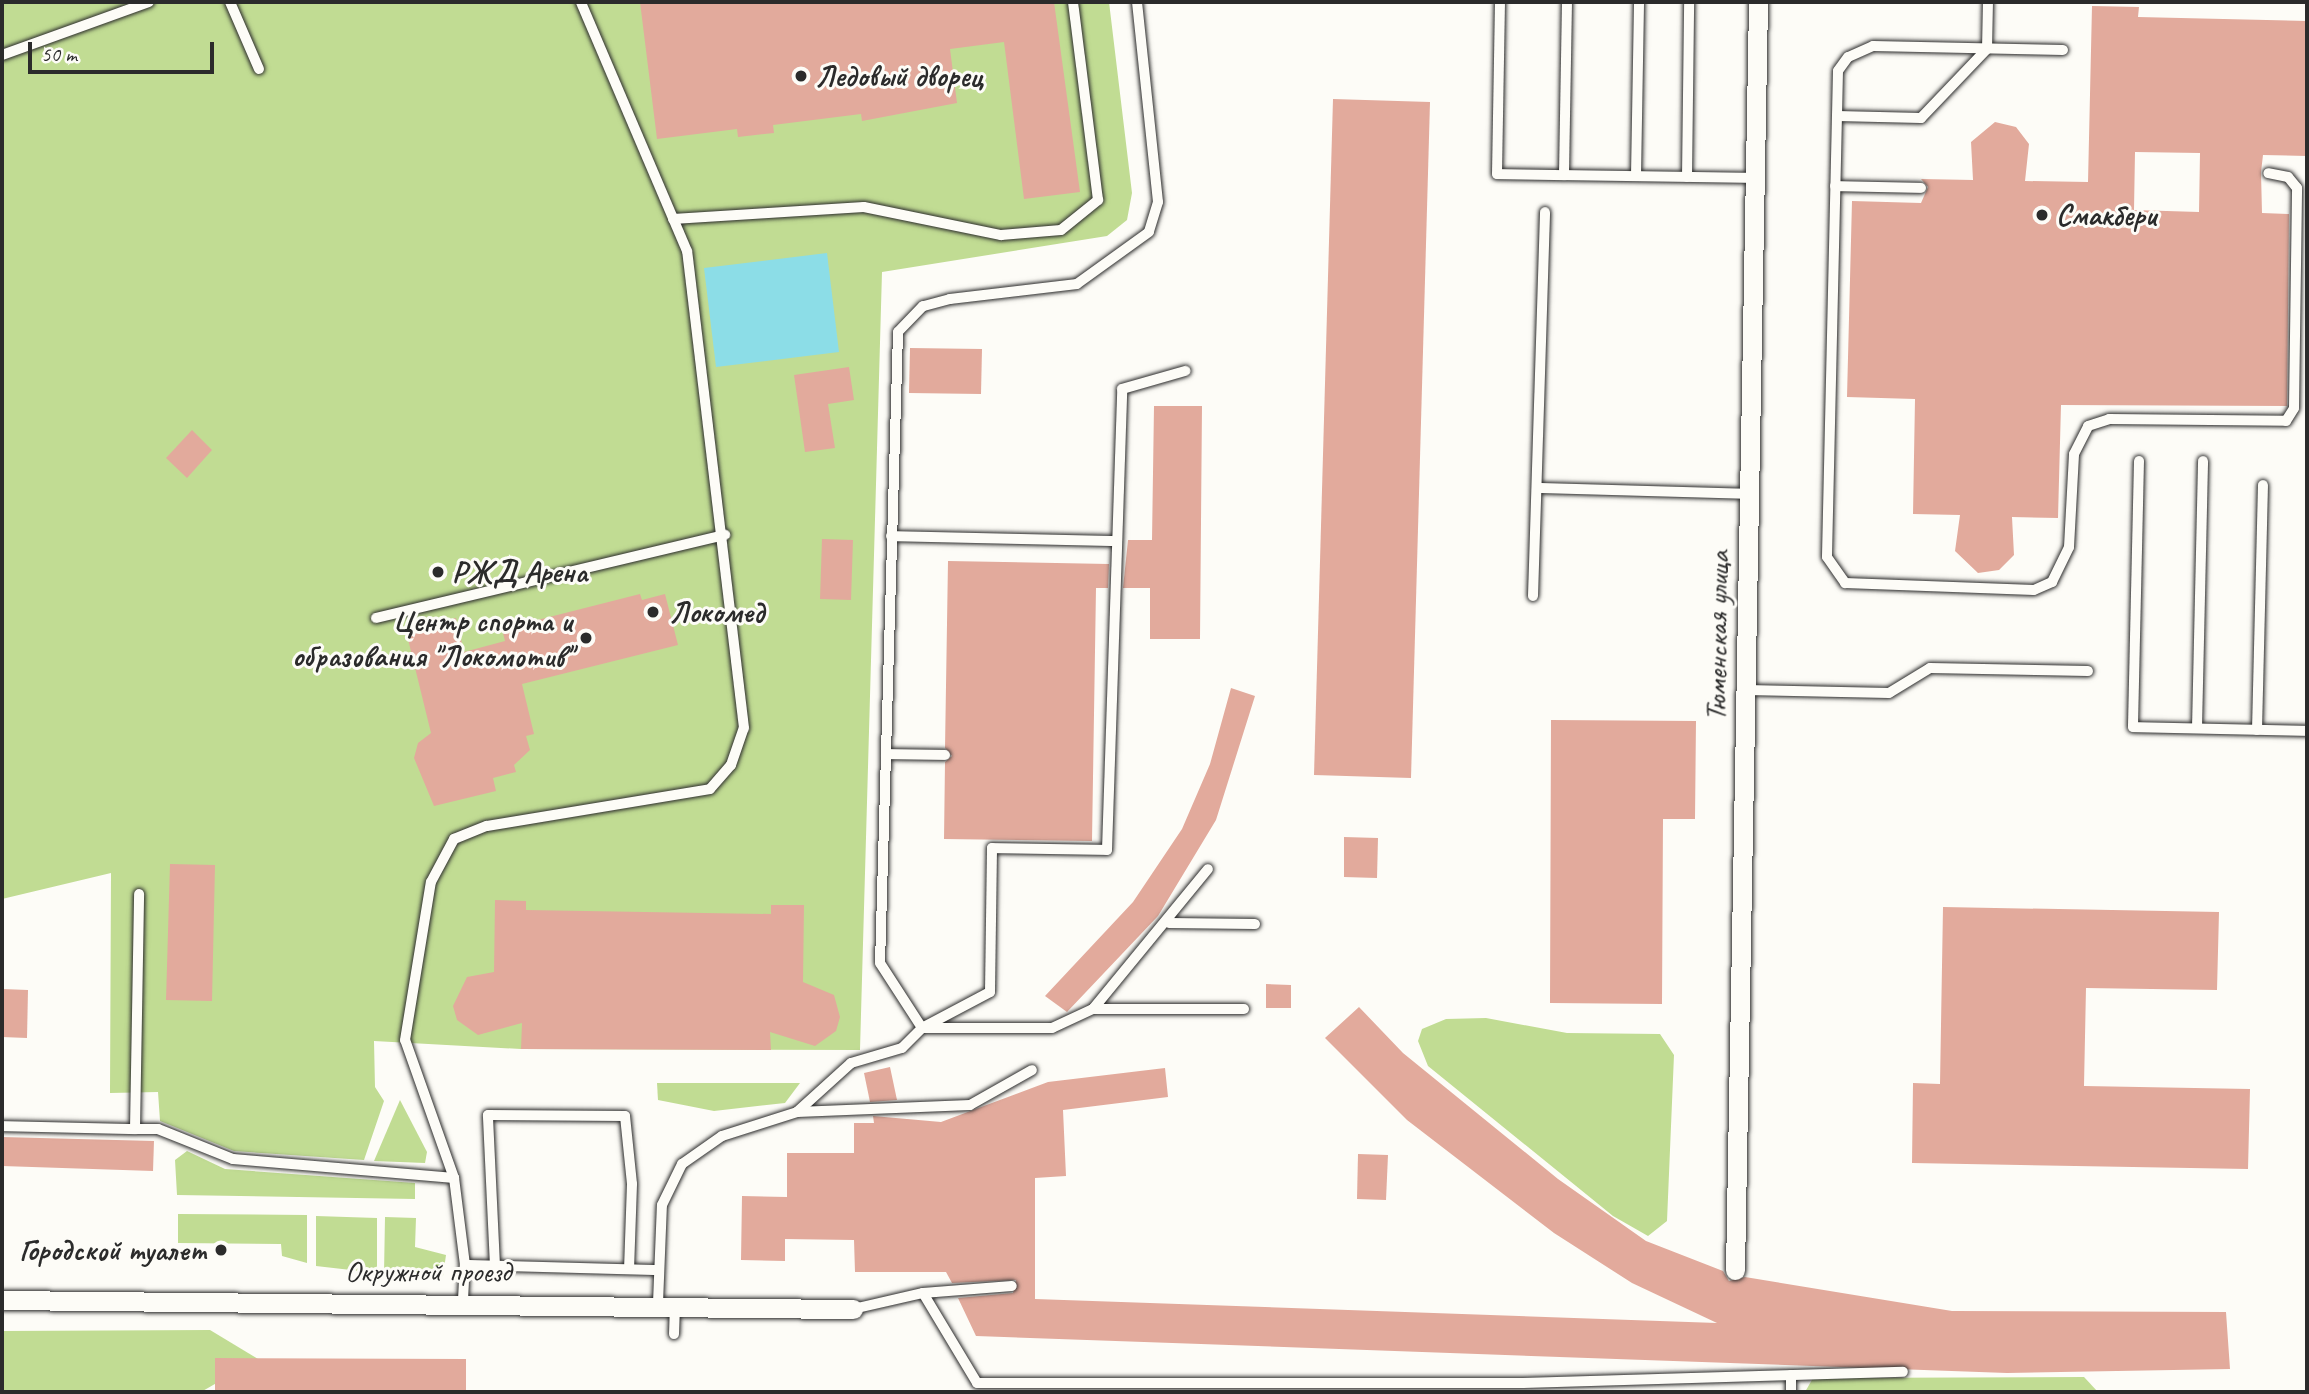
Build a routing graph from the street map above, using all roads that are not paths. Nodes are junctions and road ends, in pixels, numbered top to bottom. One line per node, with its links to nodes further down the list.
1 (149, 2): 14 (lane)
2 (230, 2): 15 (lane)
3 (581, 2): 25 (lane)
4 (1073, 2): 25 (lane)
5 (1137, 2): 33 (lane)
6 (1500, 2): 18 (lane)
7 (1567, 2): 18 (lane)
8 (1639, 2): 19 (lane)
9 (1689, 2): 20 (lane)
10 (1758, 2): 21 (street, Тюменская улица)
11 (1988, 2): 12 (lane)
12 (1987, 48): 13 (lane); 16 (lane); 16 (lane)
13 (2063, 50)
14 (2, 55)
15 (259, 69)
16 (1837, 116): 22 (lane)
17 (2268, 173): 22 (lane)
18 (1564, 175): 19 (lane)
19 (1636, 176): 20 (lane)
20 (1686, 177): 21 (lane)
21 (1755, 178): 31 (street, Тюменская улица)
22 (1835, 186): 23 (lane)
23 (1921, 188)
24 (1545, 212): 30 (lane)
25 (673, 219): 32 (lane)
26 (1185, 371): 34 (lane)
27 (2139, 461): 39 (lane)
28 (2203, 461): 39 (lane)
29 (2263, 485): 40 (lane)
30 (1537, 488): 31 (lane); 35 (lane)
31 (1749, 494): 38 (street, Тюменская улица)
32 (725, 535): 36 (lane); 55 (lane)
33 (891, 536): 34 (lane); 42 (lane)
34 (1117, 541): 50 (lane)
35 (1533, 596)
36 (376, 618)
37 (2088, 671): 38 (lane)
38 (1746, 690): 60 (street, Тюменская улица)
39 (2197, 728): 40 (lane)
40 (2257, 730): 41 (lane)
41 (2307, 731)
42 (886, 754): 43 (lane); 50 (lane)
43 (945, 755)
44 (1208, 869): 46 (lane)
45 (139, 894): 54 (lane)
46 (1169, 923): 47 (lane); 48 (lane)
47 (1255, 924)
48 (1093, 1009): 49 (lane); 50 (lane)
49 (1244, 1009)
50 (922, 1028): 52 (lane)
51 (1032, 1070): 52 (lane)
52 (797, 1112): 59 (lane)
53 (2, 1126): 54 (lane)
54 (135, 1129): 55 (lane)
55 (454, 1178): 56 (lane)
56 (465, 1265): 57 (lane); 64 (lane)
57 (495, 1266): 58 (lane); 58 (lane)
58 (629, 1269): 59 (lane)
59 (658, 1270): 65 (lane)
60 (1735, 1270)
61 (1012, 1286): 62 (lane)
62 (923, 1293): 66 (lane); 69 (lane)
63 (2, 1300): 64 (street, Окружной проезд)
64 (463, 1300): 65 (street, Окружной проезд)
65 (666, 1306): 66 (street, Окружной проезд); 67 (lane)
66 (853, 1309)
67 (674, 1334)
68 (1903, 1372): 69 (lane)
69 (1791, 1375): 70 (lane)
70 (1791, 1392)

